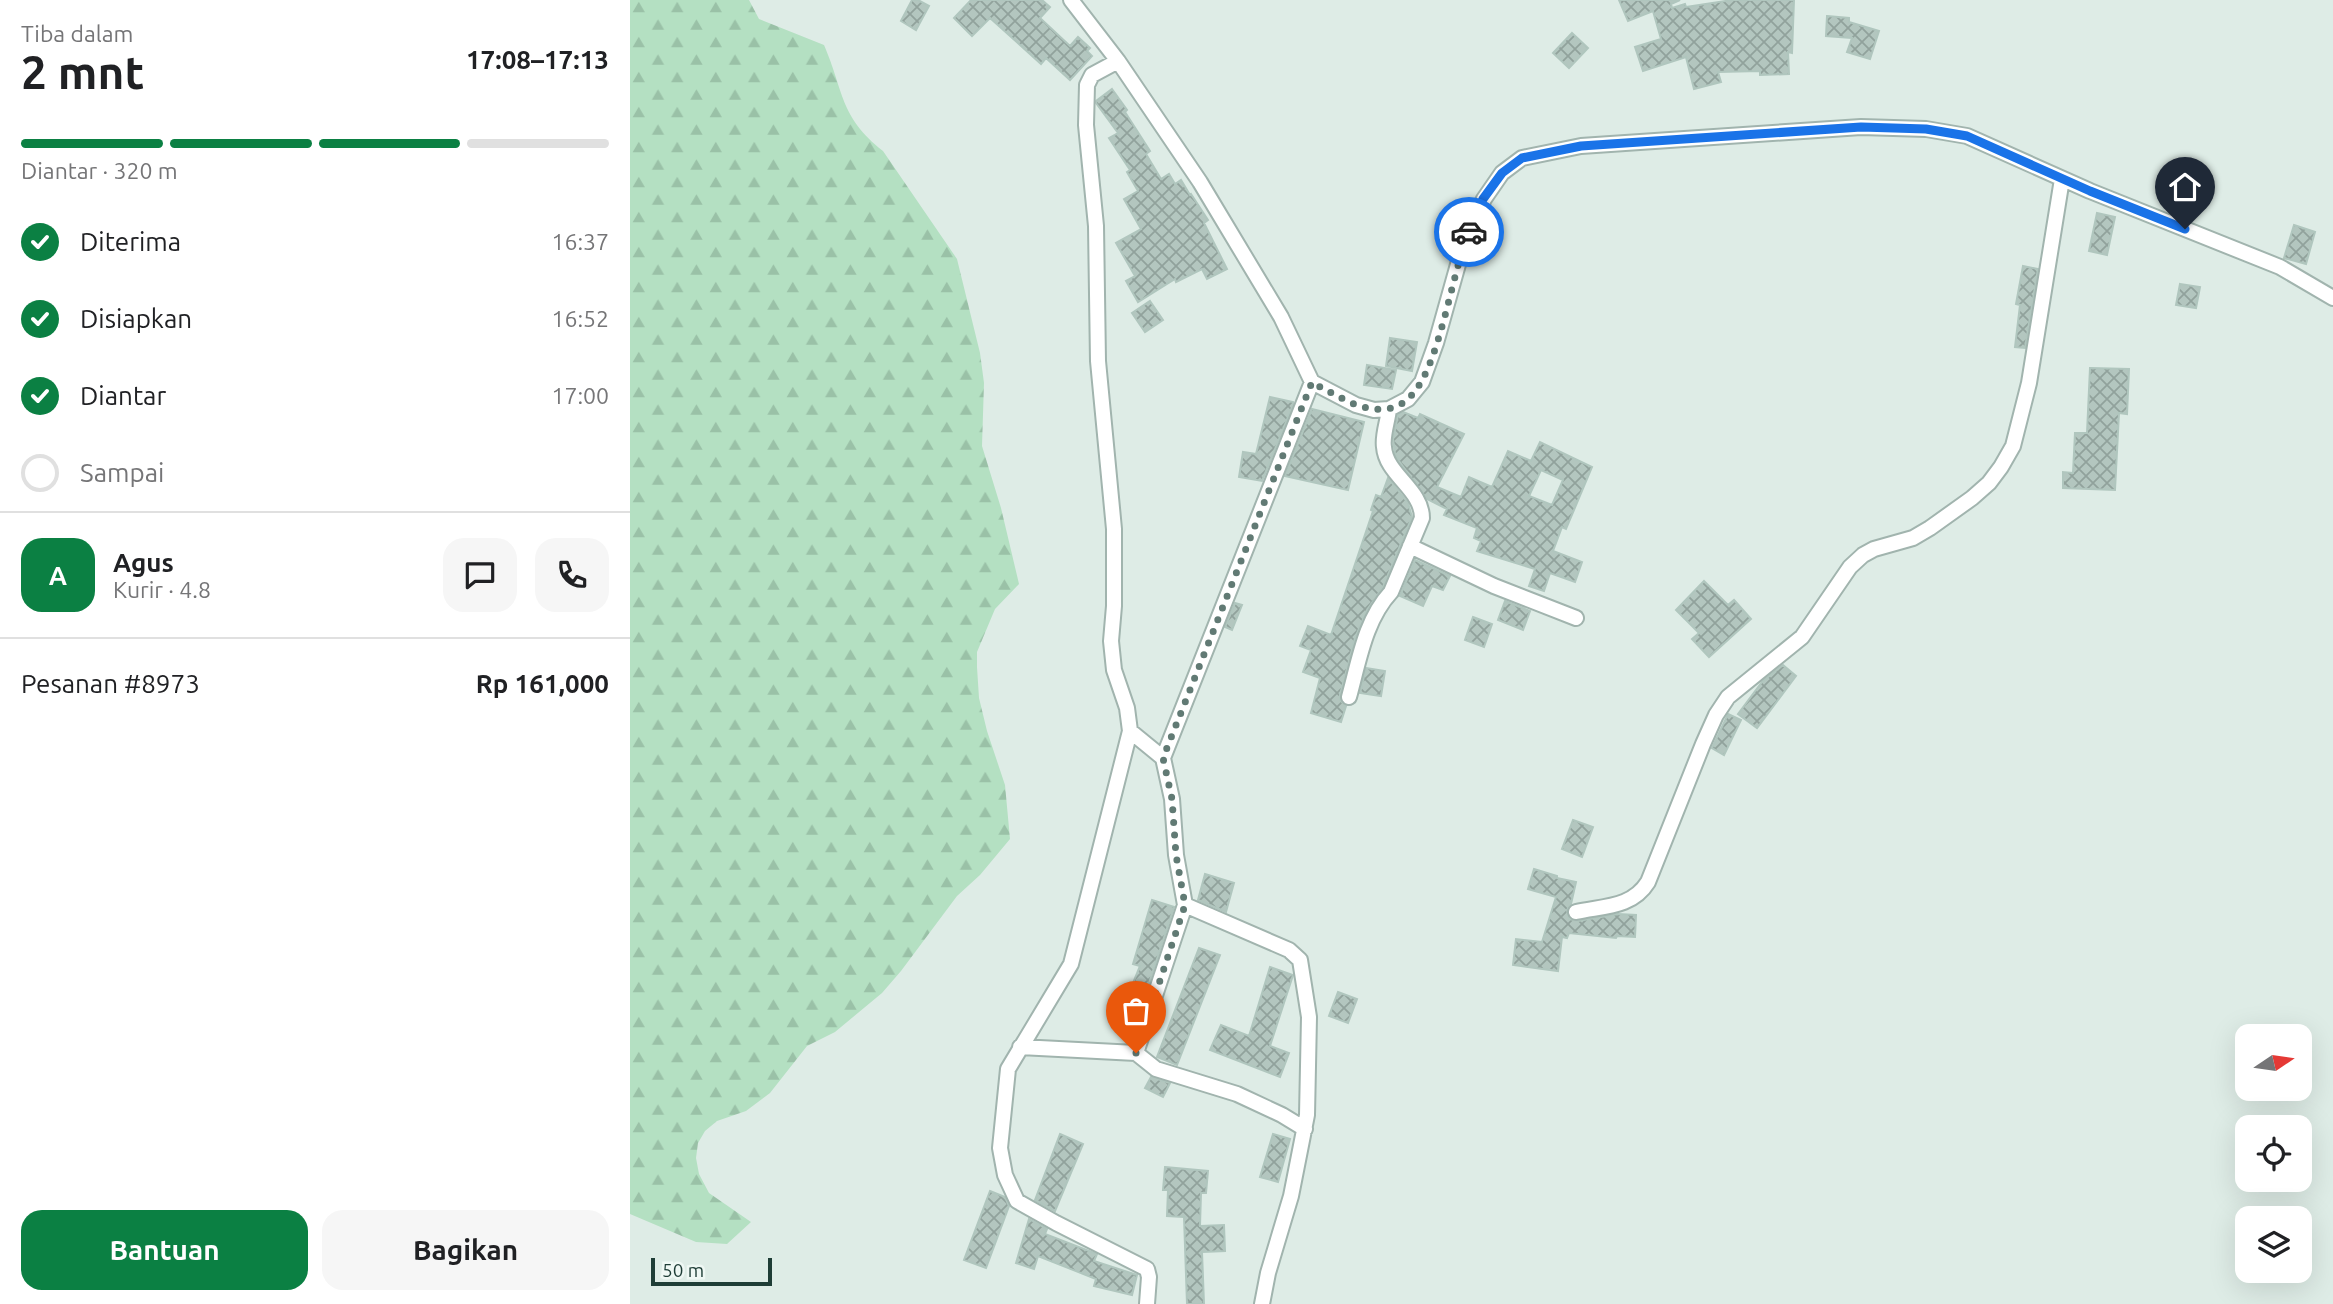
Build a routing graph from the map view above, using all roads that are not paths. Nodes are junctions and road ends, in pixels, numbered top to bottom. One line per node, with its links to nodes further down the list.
1 (1071, 0): 2 (street)
2 (1118, 61): 5 (street); 10 (street)
3 (2062, 179): 4 (street); 6 (street); 13 (street)
4 (2333, 298)
5 (1312, 382): 6 (street); 11 (street)
6 (1389, 409): 7 (street)
7 (1410, 546): 8 (street); 9 (street)
8 (1576, 618)
9 (1349, 698)
10 (1130, 732): 11 (street); 14 (street)
11 (1163, 758): 12 (street)
12 (1185, 905): 15 (street); 16 (street)
13 (1576, 912)
14 (1020, 1047): 15 (street); 17 (street)
15 (1136, 1053): 16 (street)
16 (1306, 1129): 18 (street)
17 (1147, 1304)
18 (1262, 1304)

